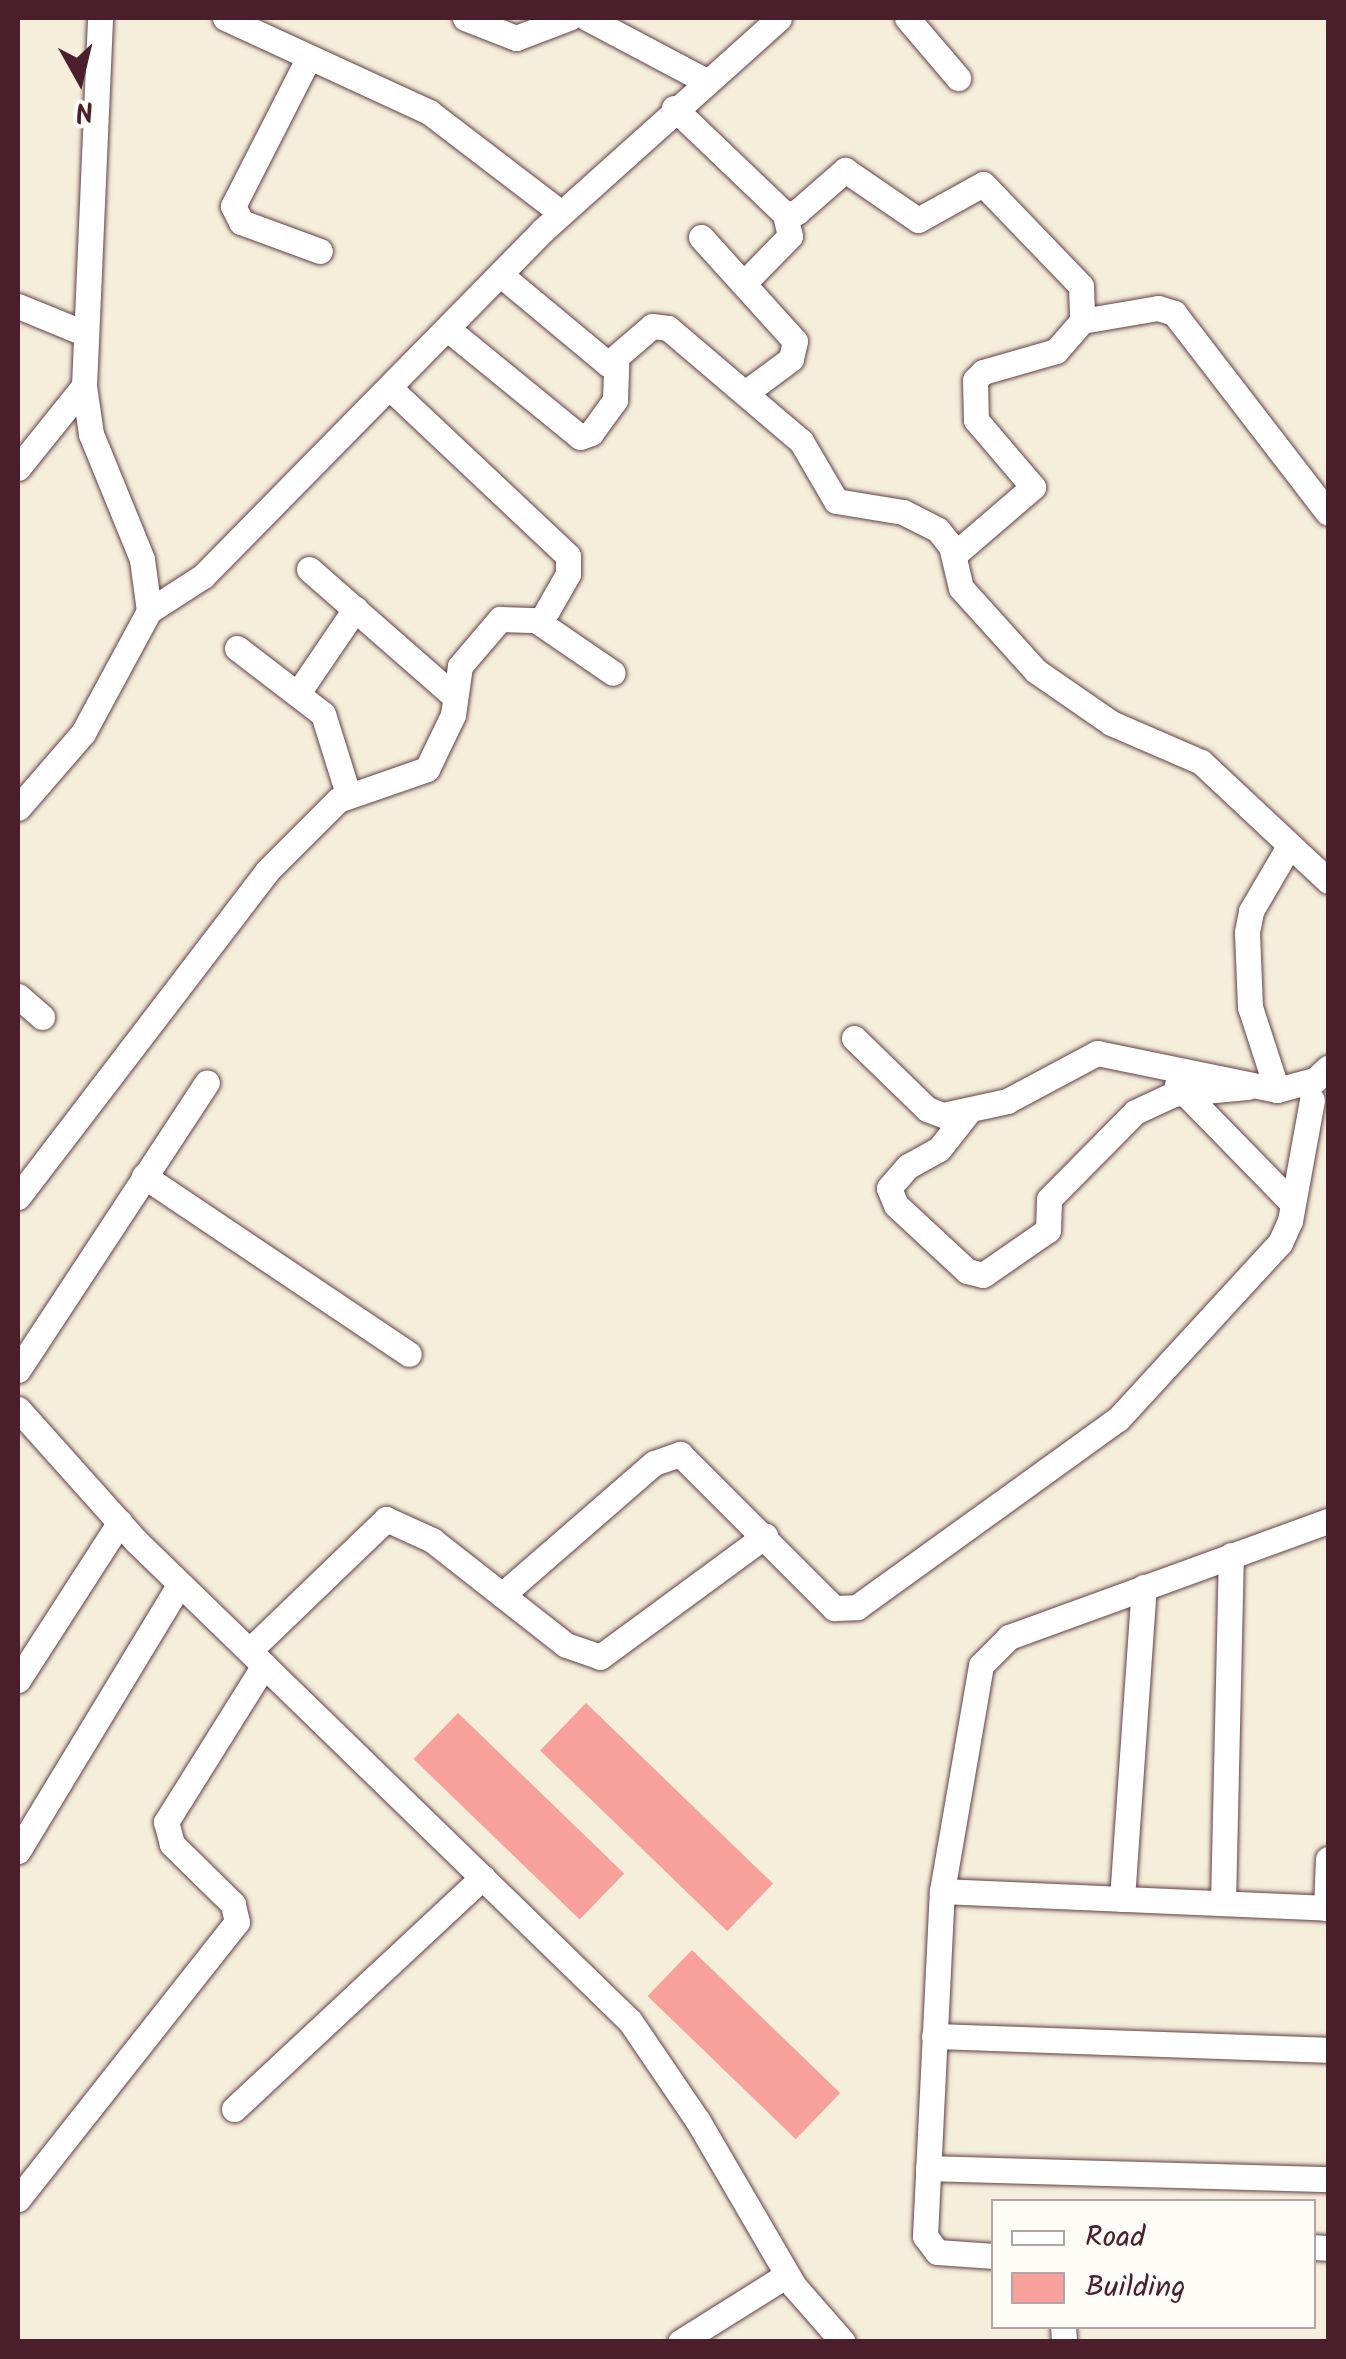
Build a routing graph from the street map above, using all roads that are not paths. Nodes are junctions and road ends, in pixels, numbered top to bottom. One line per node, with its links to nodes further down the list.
1 (100, 18): 22 (street)
2 (225, 18): 9 (street)
3 (465, 18): 4 (street)
4 (568, 18)
5 (586, 18): 11 (street)
6 (737, 18): 8 (street)
7 (906, 18): 10 (street)
8 (770, 24): 11 (street)
9 (308, 59): 13 (street); 16 (street)
10 (958, 78)
11 (704, 80): 12 (street)
12 (674, 108): 13 (street); 14 (street)
13 (561, 213): 17 (street)
14 (785, 214): 18 (street); 20 (street)
15 (701, 236): 18 (street)
16 (320, 250)
17 (501, 275): 21 (street); 23 (street)
18 (746, 282): 26 (street)
19 (18, 306): 22 (street)
20 (1082, 321): 28 (street); 29 (street)
21 (449, 330): 23 (street); 25 (street)
22 (84, 333): 24 (street)
23 (616, 364): 26 (street)
24 (84, 386): 27 (street); 32 (street)
25 (392, 390): 32 (street); 33 (street)
26 (745, 393): 29 (street)
27 (18, 468)
28 (1328, 513)
29 (954, 555): 40 (street)
30 (309, 568): 31 (street)
31 (356, 609): 36 (street); 37 (street)
32 (150, 611): 39 (street)
33 (538, 620): 35 (street); 37 (street)
34 (237, 648): 36 (street)
35 (613, 673)
36 (298, 693): 38 (street)
37 (456, 696): 38 (street)
38 (348, 794): 53 (street)
39 (18, 808)
40 (1289, 846): 41 (street); 50 (street)
41 (1328, 881)
42 (18, 996): 43 (street)
43 (42, 1017)
44 (854, 1038): 51 (street)
45 (1174, 1066): 48 (street); 49 (street); 51 (street)
46 (1328, 1068): 50 (street)
47 (207, 1082): 52 (street)
48 (1248, 1087): 49 (street); 50 (street)
49 (1181, 1094): 51 (street); 54 (street)
50 (1304, 1099): 54 (street)
51 (969, 1111)
52 (144, 1176): 55 (street); 56 (street)
53 (18, 1197)
54 (1292, 1202): 60 (street)
55 (409, 1354)
56 (18, 1370)
57 (18, 1410): 59 (street)
58 (1328, 1521): 61 (street)
59 (120, 1522): 62 (street); 66 (street)
60 (765, 1536): 64 (street); 64 (street)
61 (1231, 1555): 63 (street); 72 (street)
62 (180, 1584): 65 (street); 67 (street)
63 (1144, 1587): 70 (street); 71 (street)
64 (502, 1595): 65 (street)
65 (256, 1658): 69 (street); 79 (street)
66 (18, 1680)
67 (18, 1851)
68 (1328, 1860): 73 (street)
69 (484, 1878): 76 (street); 81 (street)
70 (942, 1892): 71 (street); 74 (street)
71 (1122, 1899): 72 (street)
72 (1223, 1904): 73 (street)
73 (1327, 1908)
74 (934, 2036): 75 (street); 77 (street)
75 (1328, 2050)
76 (234, 2108)
77 (928, 2168): 78 (street); 80 (street)
78 (1328, 2179)
79 (18, 2199)
80 (991, 2256)
81 (787, 2275): 82 (street); 83 (street)
82 (680, 2342)
83 (843, 2342)

